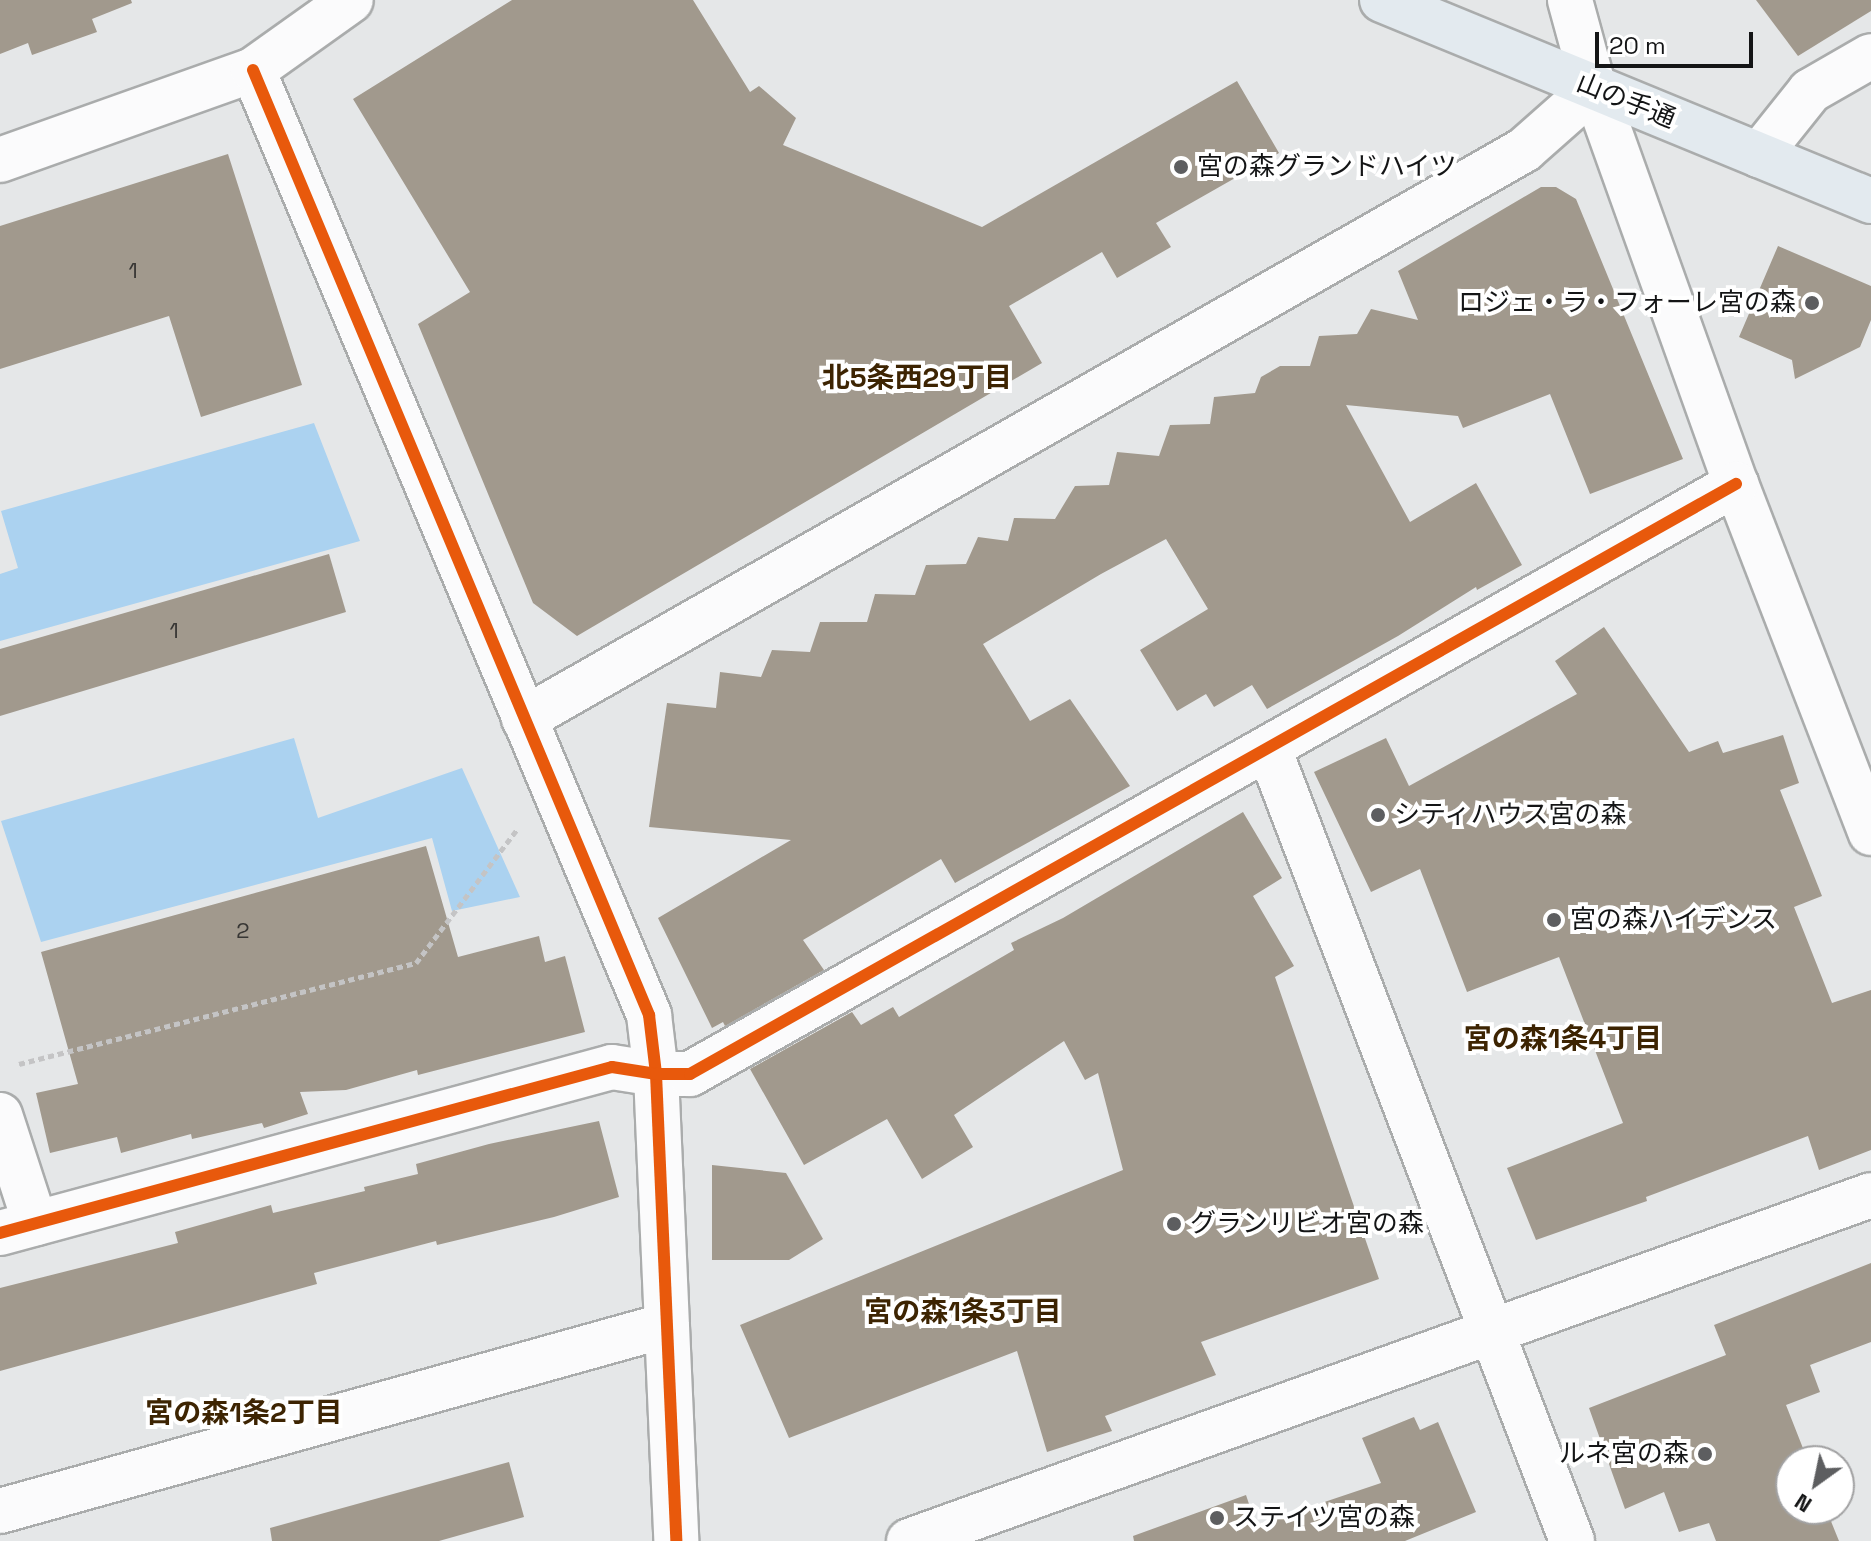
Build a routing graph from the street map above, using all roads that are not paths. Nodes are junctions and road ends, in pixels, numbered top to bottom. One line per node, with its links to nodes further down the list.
1 (351, 0): 5 (street)
2 (1382, 0): 6 (main road, 山の手通)
3 (1570, 0): 6 (street)
4 (1871, 56): 7 (street)
5 (253, 70): 8 (street); 11 (street)
6 (1594, 88): 7 (main road, 山の手通); 10 (street); 11 (street)
7 (1759, 155): 9 (main road, 山の手通)
8 (0, 160)
9 (1871, 201)
10 (1736, 484): 12 (street); 13 (street)
11 (524, 719): 14 (street)
12 (1269, 749): 14 (street); 19 (street)
13 (1871, 833)
14 (656, 1074): 17 (street); 18 (street)
15 (0, 1115): 17 (street)
16 (1871, 1195): 19 (street)
17 (17, 1228)
18 (667, 1325): 20 (street); 21 (street)
19 (1492, 1331): 22 (street); 23 (street)
20 (0, 1511)
21 (676, 1541)
22 (909, 1541)
23 (1572, 1541)

